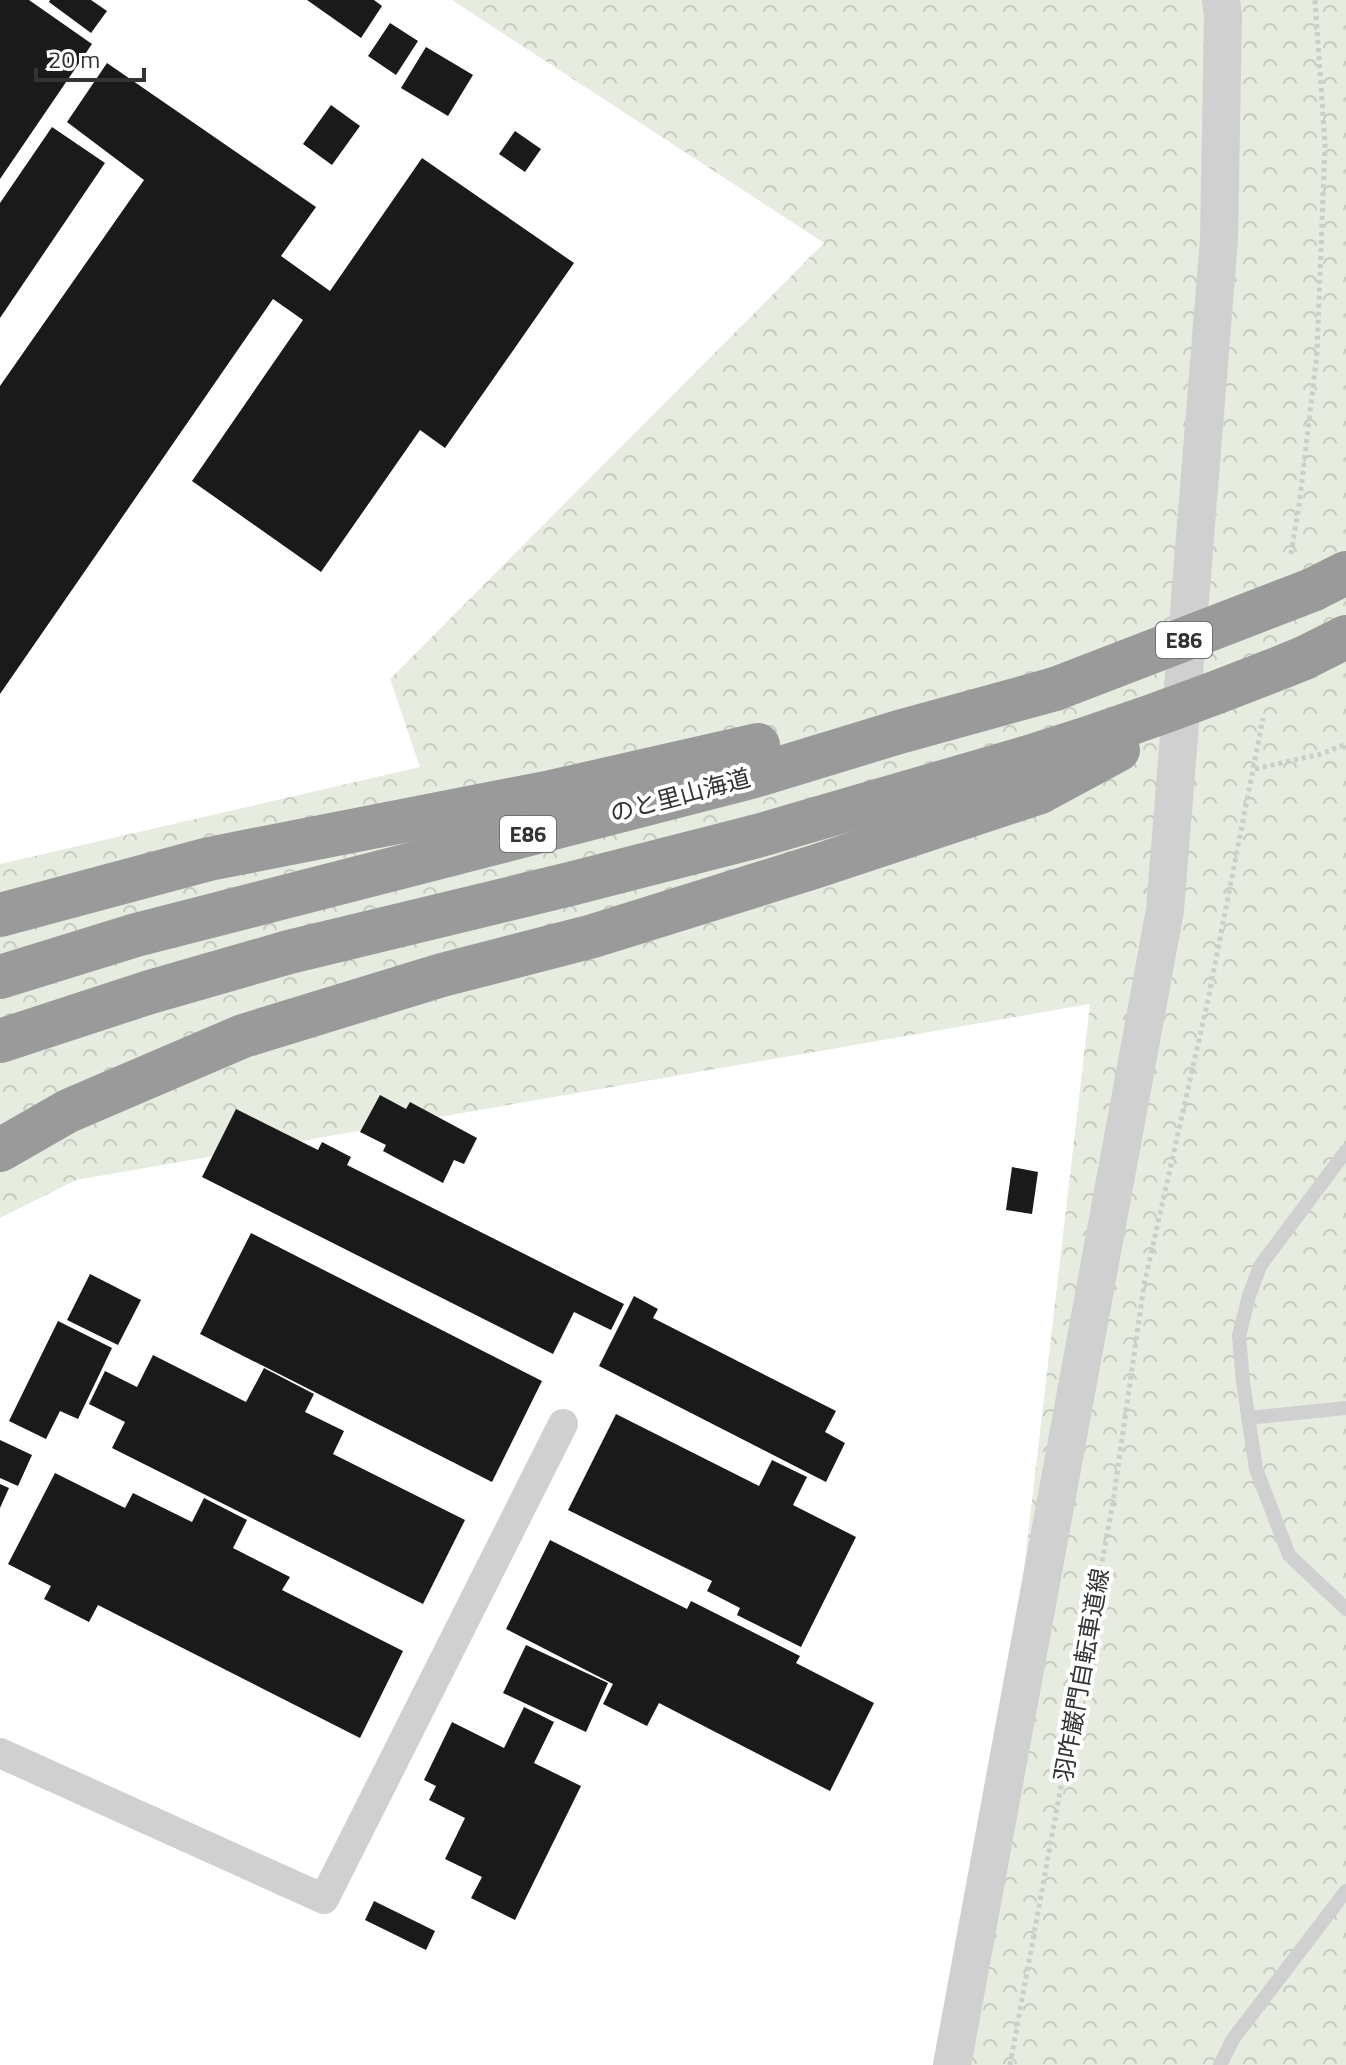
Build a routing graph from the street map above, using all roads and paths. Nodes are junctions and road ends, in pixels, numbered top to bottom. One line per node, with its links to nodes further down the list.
1 (1221, 0): 20 (street)
2 (1329, 581): 4 (highway, のと里山海道 / E86, bridge)
3 (1346, 637): 7 (highway, E86, bridge)
4 (1055, 689): 8 (highway); 9 (highway, のと里山海道 / E86)
5 (1346, 744): 6 (path)
6 (1255, 769)
7 (1034, 775): 10 (highway, E86); 11 (highway)
8 (0, 915)
9 (0, 977)
10 (0, 1041)
11 (0, 1150)
12 (1346, 1151): 15 (lane)
13 (1144, 1285): 21 (path, 羽咋巌門自転車道線)
14 (1346, 1408): 15 (lane)
15 (1248, 1418): 17 (lane)
16 (563, 1424): 18 (street)
17 (1346, 1609)
18 (0, 1753)
19 (1346, 1891): 22 (lane)
20 (952, 2065)
21 (1010, 2065)
22 (1220, 2065)

